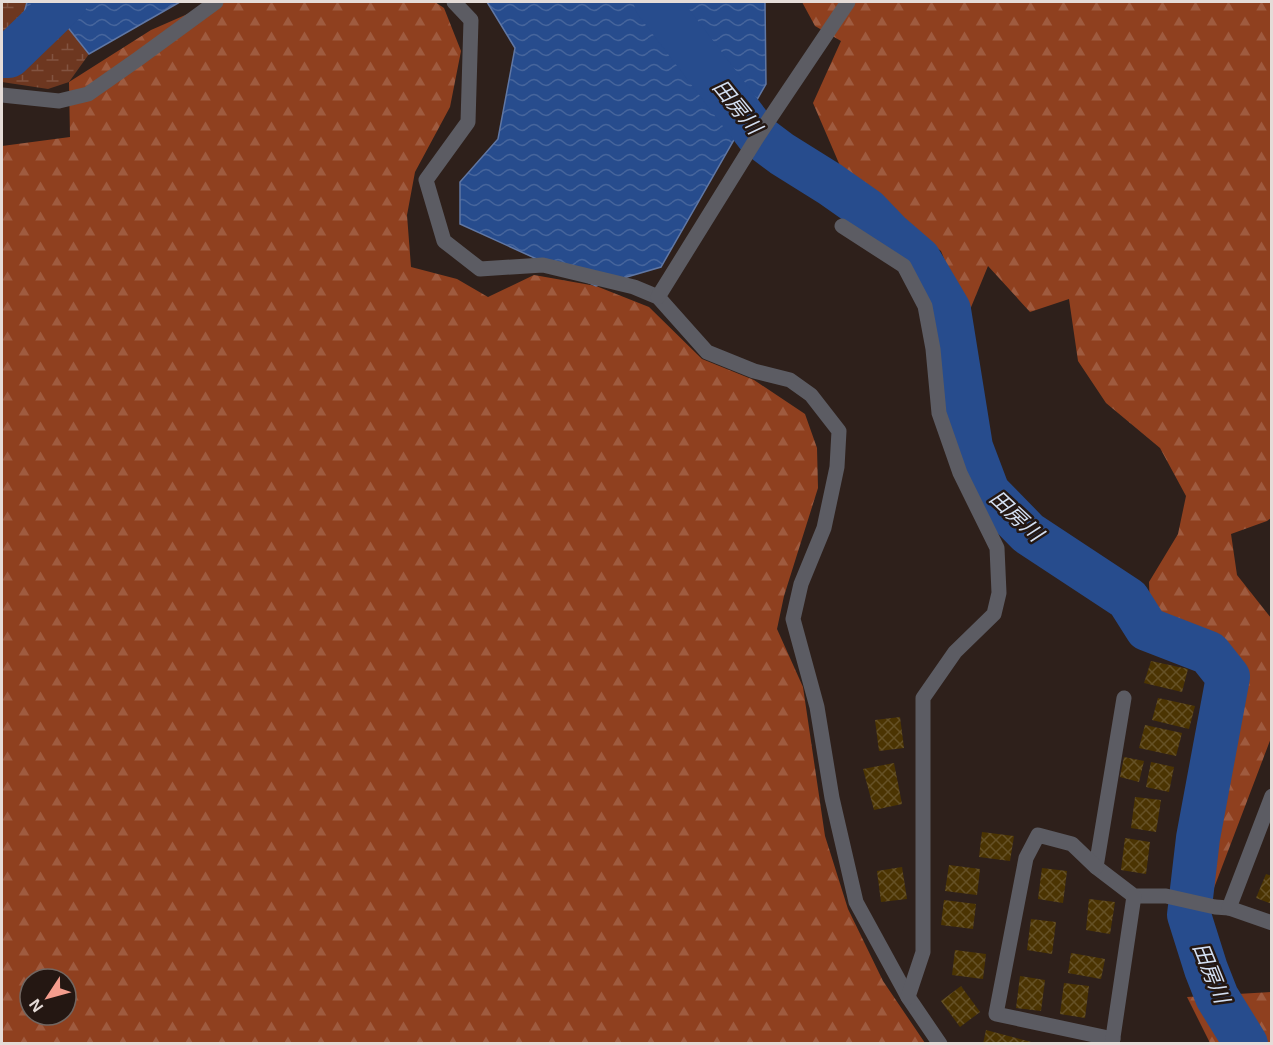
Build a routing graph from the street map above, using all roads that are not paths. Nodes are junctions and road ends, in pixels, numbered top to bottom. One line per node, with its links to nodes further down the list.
1 (216, 2): 4 (street)
2 (454, 2): 6 (street)
3 (848, 2): 6 (street)
4 (2, 95)
5 (842, 226): 13 (street)
6 (658, 297): 13 (street)
7 (1124, 698): 9 (street)
8 (1272, 796): 11 (street)
9 (1096, 867): 10 (street); 14 (street)
10 (1134, 896): 11 (street); 14 (street)
11 (1222, 907): 12 (street)
12 (1272, 923)
13 (909, 998): 15 (street)
14 (1112, 1041)
15 (940, 1044)

